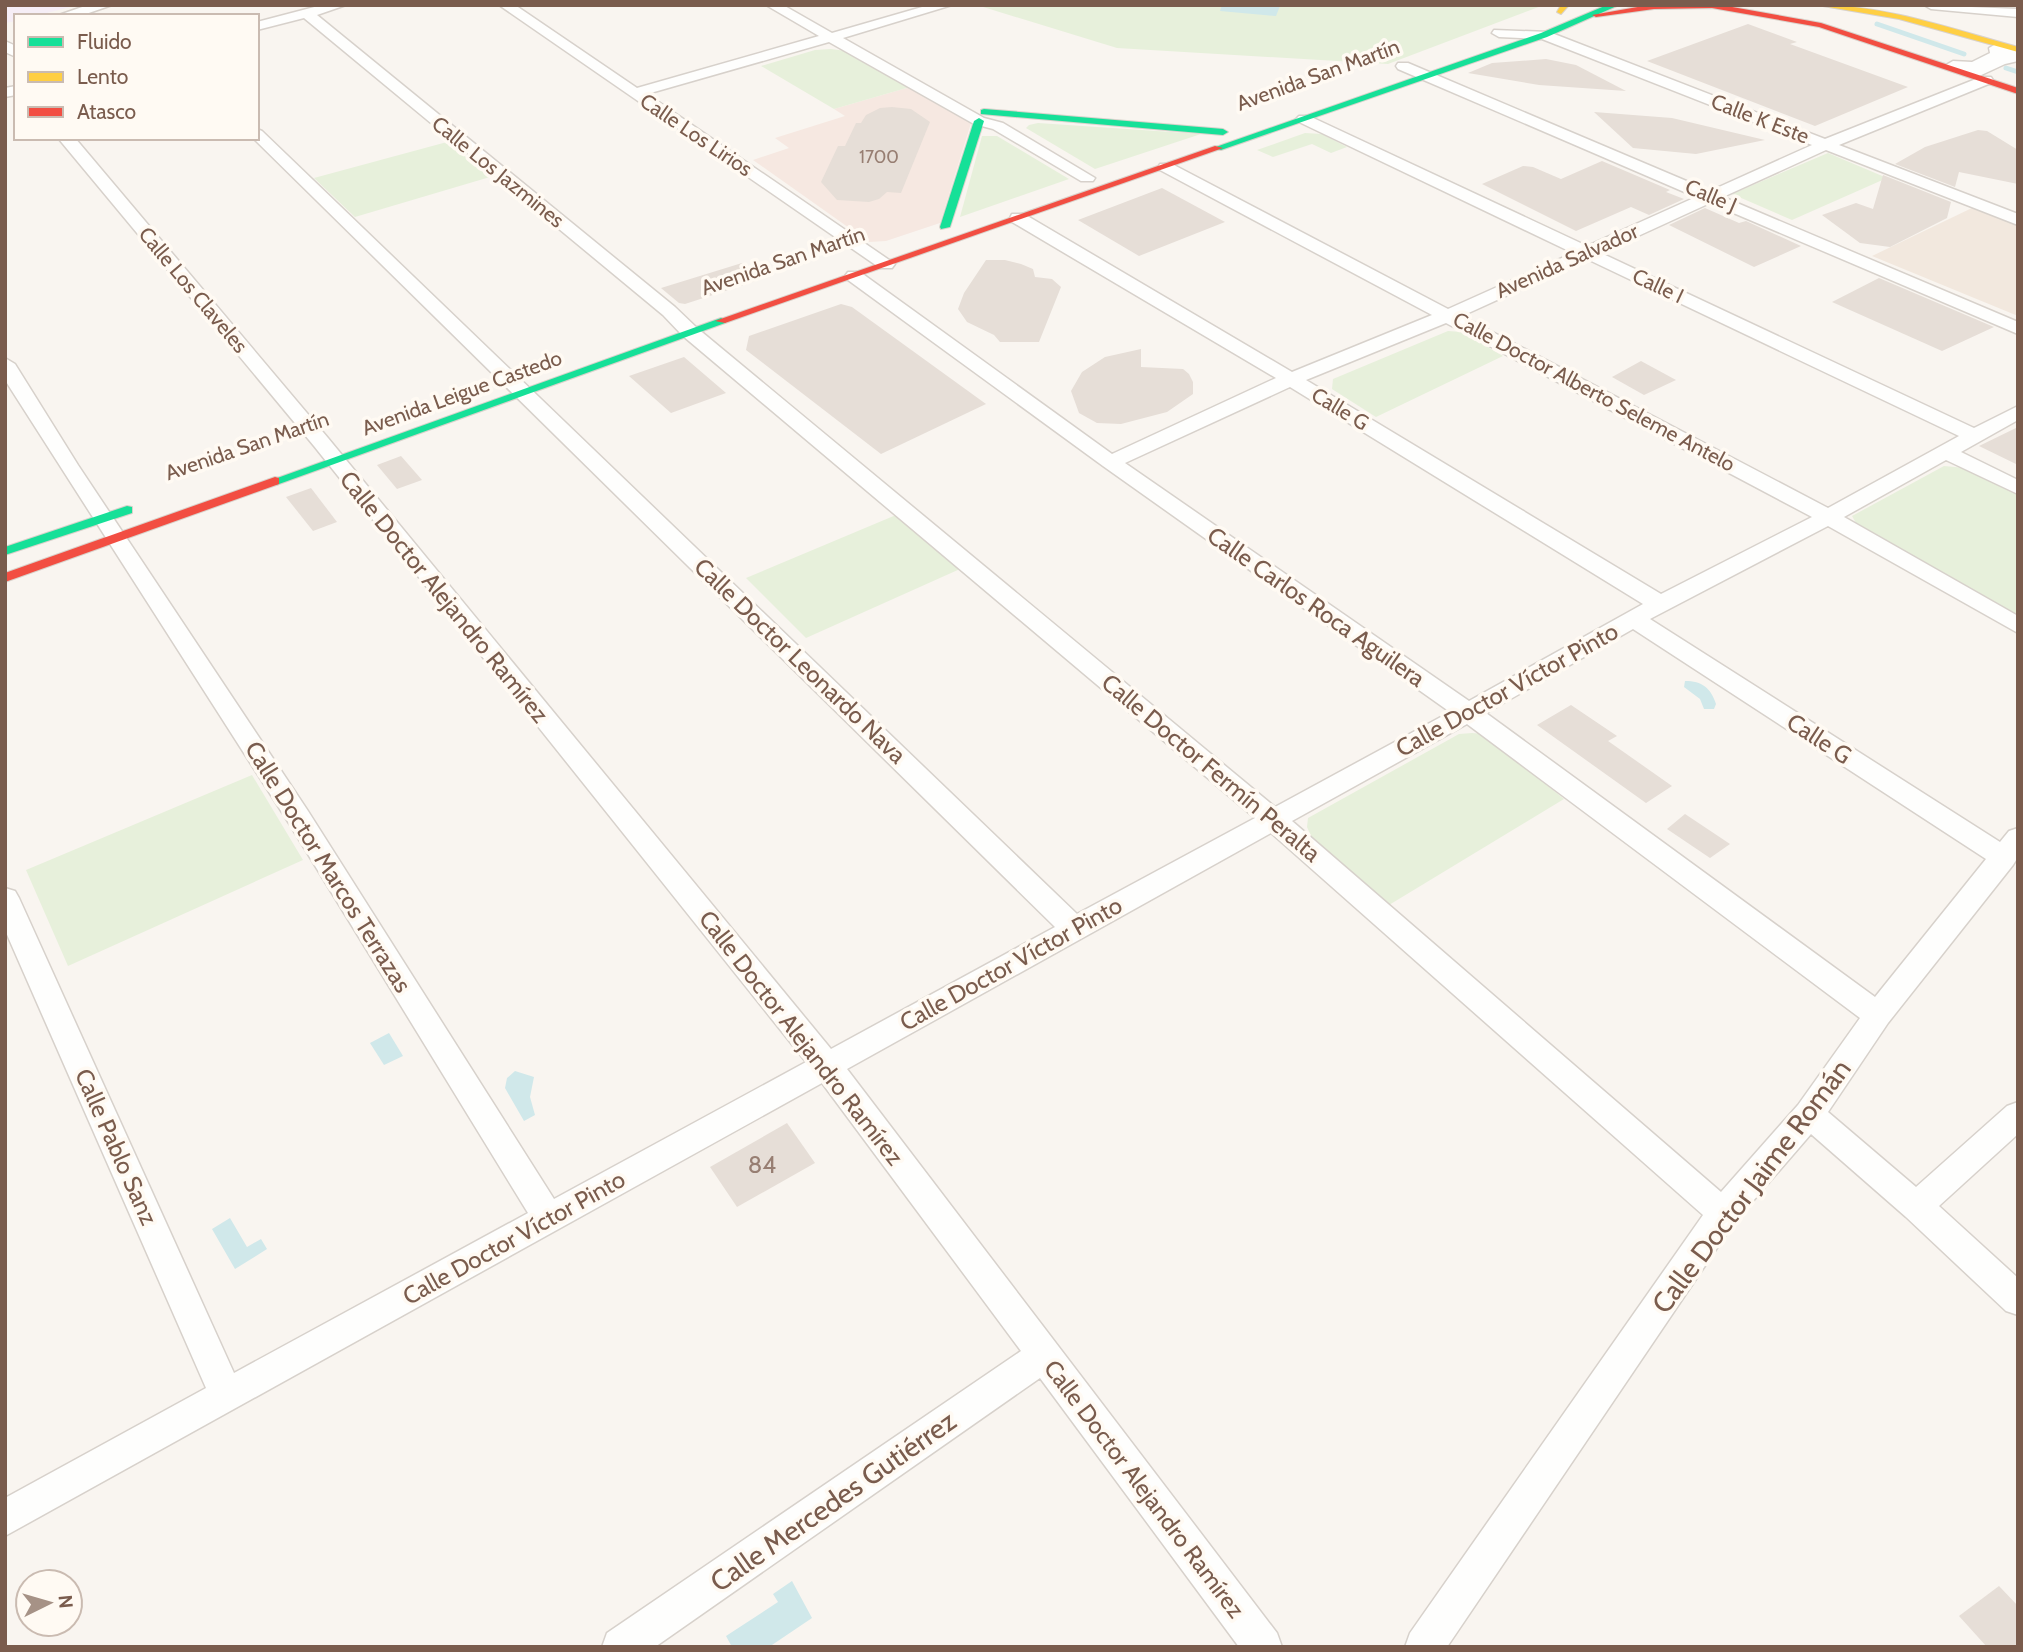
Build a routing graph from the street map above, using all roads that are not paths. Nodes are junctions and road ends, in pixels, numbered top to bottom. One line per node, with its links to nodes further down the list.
1 (104, 5): 15 (street)
2 (339, 5): 13 (street)
3 (506, 5): 29 (street, Calle Los Lirios)
4 (773, 5): 20 (street)
5 (794, 5): 20 (street)
6 (946, 5): 20 (street)
7 (1615, 5): 16 (main road)
8 (1821, 5): 21 (main road)
9 (1931, 5): 12 (street)
10 (1710, 6): 16 (main road); 24 (main road)
11 (1557, 11): 18 (main road)
12 (1995, 11): 14 (street); 21 (street)
13 (306, 13): 17 (street); 53 (street, Calle Los Jazmines)
14 (2018, 13)
15 (70, 14)
16 (1596, 15): 19 (main road)
17 (259, 25)
18 (1493, 35): 19 (street, Calle K Este)
19 (1544, 35): 26 (main road, Avenida San Martín); 39 (street, Calle K Este)
20 (840, 36): 29 (street); 32 (street)
21 (1973, 37): 22 (main road); 24 (main road)
22 (2018, 56): 27 (main road)
23 (1423, 58): 25 (main road, Avenida San Martín)
24 (1922, 58): 27 (main road)
25 (1403, 66): 26 (street, Calle J); 30 (main road, Avenida San Martín)
26 (1429, 75): 31 (main road, Avenida San Martín); 43 (street, Calle J)
27 (1986, 80): 28 (main road); 39 (street, Avenida Salvador)
28 (2018, 91)
29 (634, 93): 48 (street, Calle Los Lirios)
30 (1320, 98): 31 (main road); 35 (main road, Avenida San Martín)
31 (1338, 106): 33 (main road, Avenida San Martín)
32 (982, 116): 34 (street); 35 (main road); 46 (main road)
33 (1304, 119): 40 (main road, Avenida San Martín); 47 (street, Calle I)
34 (998, 126): 42 (street)
35 (1223, 132): 38 (main road, Avenida San Martín)
36 (259, 136): 57 (street, Calle Doctor Leonardo Nava)
37 (68, 140): 60 (street, Calle Los Claveles)
38 (1192, 143): 40 (main road); 42 (main road, Avenida San Martín)
39 (1825, 145): 43 (street, Avenida Salvador); 45 (street, Calle K Este)
40 (1209, 152): 41 (main road, Avenida San Martín)
41 (1166, 167): 44 (main road, Avenida San Martín); 51 (street, Calle Doctor Alberto Seleme Antelo)
42 (1087, 177): 46 (main road, Avenida San Martín)
43 (1712, 197): 47 (street, Avenida Salvador); 54 (street, Calle J)
44 (1018, 218): 49 (main road, Avenida San Martín); 56 (street, Calle G)
45 (2018, 220)
46 (946, 227): 48 (main road, Avenida San Martín)
47 (1587, 252): 51 (street, Avenida Salvador); 59 (street, Calle I)
48 (869, 253): 49 (street, Calle Los Lirios); 53 (main road, Avenida San Martín)
49 (886, 264): 50 (main road, Avenida San Martín)
50 (853, 276): 53 (main road, Avenida Leigue Castedo); 62 (street, Calle Carlos Roca Aguilera)
51 (1449, 315): 56 (street, Avenida Salvador); 65 (street, Calle Doctor Alberto Seleme Antelo)
52 (655, 326): 53 (main road, Avenida San Martín)
53 (683, 326): 57 (main road, Avenida Leigue Castedo); 73 (street, Calle Doctor Fermín Peralta)
54 (2018, 329)
55 (5, 364): 66 (street, Calle Doctor Marcos Terrazas)
56 (1291, 379): 62 (street, Avenida Salvador); 69 (street, Calle G)
57 (512, 381): 60 (main road, Avenida Leigue Castedo); 76 (street, Calle Doctor Leonardo Nava)
58 (2018, 412): 59 (street, Calle Doctor Víctor Pinto)
59 (1974, 436): 61 (street, Calle Doctor Víctor Pinto)
60 (325, 447): 66 (main road, Avenida Leigue Castedo); 79 (street, Calle Doctor Alejandro Ramírez)
61 (1945, 452): 63 (street); 65 (street, Calle Doctor Víctor Pinto)
62 (1110, 462): 72 (street, Calle Carlos Roca Aguilera)
63 (2018, 488)
64 (143, 504): 66 (main road, Avenida San Martín)
65 (1828, 517): 69 (street, Calle Doctor Víctor Pinto); 71 (street, Calle Doctor Alberto Seleme Antelo)
66 (110, 528): 67 (main road, Avenida San Martín); 68 (main road, Avenida Leigue Castedo); 84 (street, Calle Doctor Marcos Terrazas)
67 (5, 551)
68 (5, 578)
69 (1660, 604): 70 (street, Calle Doctor Víctor Pinto)
70 (1633, 619): 72 (street, Calle Doctor Víctor Pinto); 74 (street, Calle G)
71 (2018, 626)
72 (1467, 713): 73 (street, Calle Doctor Víctor Pinto); 78 (street, Calle Carlos Roca Aguilera)
73 (1274, 820): 76 (street, Calle Doctor Víctor Pinto); 83 (street, Calle Doctor Fermín Peralta)
74 (2011, 848): 78 (street, Calle Doctor Jaime Román)
75 (5, 898): 77 (street, Calle Pablo Sanz)
76 (1075, 929): 79 (street, Calle Doctor Víctor Pinto)
77 (13, 936): 87 (street, Calle Pablo Sanz)
78 (1878, 1015): 80 (street, Calle Doctor Jaime Román)
79 (827, 1066): 84 (street, Calle Doctor Víctor Pinto); 86 (street, Calle Doctor Alejandro Ramírez)
80 (1809, 1114): 82 (street); 83 (street, Calle Doctor Jaime Román)
81 (2018, 1115): 82 (street)
82 (1917, 1208): 85 (street)
83 (1723, 1213): 91 (street, Calle Doctor Jaime Román)
84 (549, 1219): 87 (street, Calle Doctor Víctor Pinto)
85 (2018, 1300)
86 (1044, 1356): 89 (street, Calle Mercedes Gutiérrez); 90 (street, Calle Doctor Alejandro Ramírez)
87 (227, 1396): 88 (street, Calle Doctor Víctor Pinto)
88 (5, 1518)
89 (621, 1647)
90 (1263, 1647)
91 (1424, 1647)

